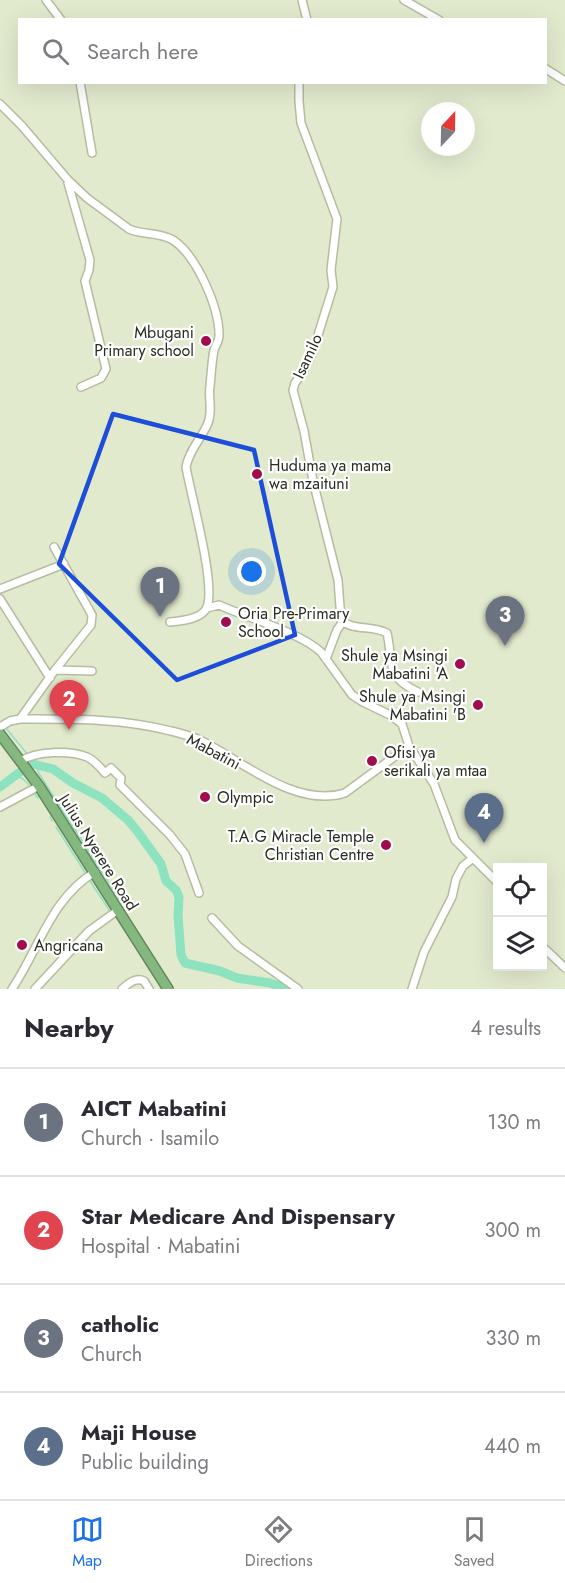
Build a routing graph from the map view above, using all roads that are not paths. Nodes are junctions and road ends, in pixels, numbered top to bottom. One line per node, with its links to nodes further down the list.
1 (46, 0): 4 (street)
2 (302, 0): 5 (street)
3 (404, 0): 6 (street)
4 (60, 18)
5 (306, 18)
6 (436, 18)
7 (547, 70): 8 (street)
8 (565, 81)
9 (80, 84): 12 (street)
10 (299, 84): 21 (street, Isamilo)
11 (0, 104): 13 (street)
12 (92, 153)
13 (68, 180): 14 (street); 19 (street)
14 (81, 387)
15 (54, 547): 16 (street)
16 (64, 564): 17 (street); 23 (street)
17 (0, 590)
18 (0, 599): 25 (street)
19 (207, 608): 20 (street); 22 (street)
20 (170, 622)
21 (342, 623): 22 (street); 26 (street)
22 (326, 659): 30 (street)
23 (55, 670): 24 (street); 25 (street)
24 (92, 671)
25 (50, 678): 27 (street)
26 (418, 692)
27 (20, 719): 28 (street, Mabatini); 30 (street, Mabatini)
28 (0, 727)
29 (0, 734): 31 (highway, Julius Nyerere Road)
30 (410, 746): 34 (street)
31 (26, 758): 32 (highway, Julius Nyerere Road); 37 (street)
32 (39, 786): 33 (street); 35 (highway, Julius Nyerere Road)
33 (0, 807)
34 (472, 859): 36 (street); 44 (street)
35 (90, 875): 38 (highway, Julius Nyerere Road); 45 (street)
36 (493, 878)
37 (199, 893)
38 (118, 910): 42 (highway, Julius Nyerere Road); 46 (street)
39 (212, 918): 48 (street)
40 (547, 950): 41 (street)
41 (565, 968)
42 (166, 986): 43 (street)
43 (149, 988): 47 (street)
44 (414, 988)
45 (12, 989)
46 (35, 989)
47 (122, 989)
48 (298, 989)

